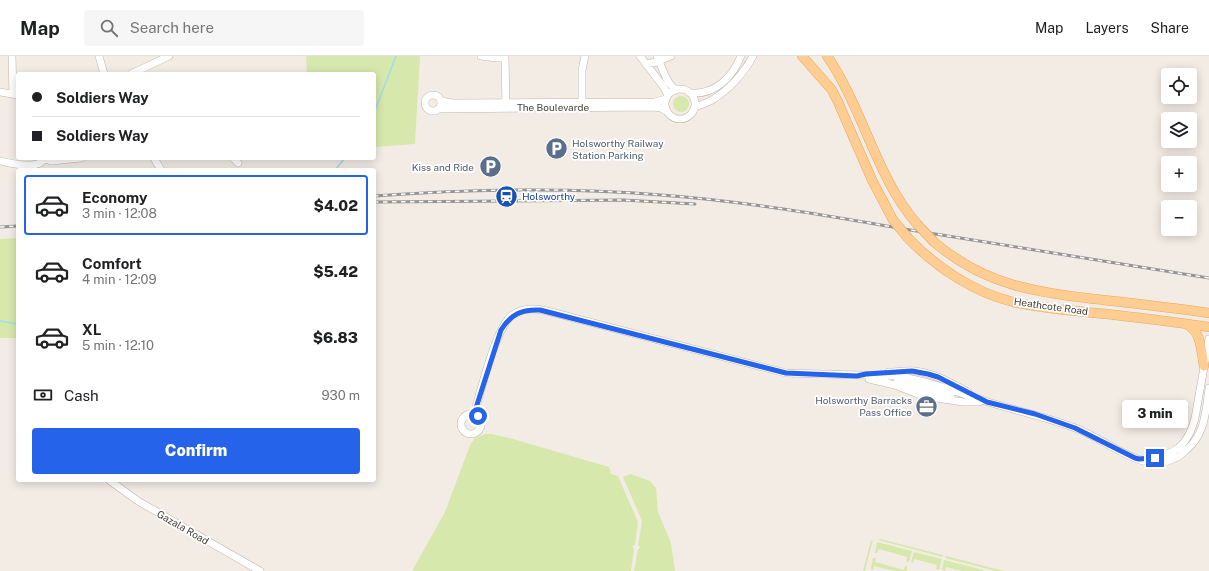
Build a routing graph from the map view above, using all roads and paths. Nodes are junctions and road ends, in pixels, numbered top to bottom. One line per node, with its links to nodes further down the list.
1 (12, 56): 20 (street)
2 (99, 56): 15 (street)
3 (169, 56): 16 (street)
4 (481, 56): 12 (street)
5 (585, 56): 23 (street)
6 (640, 56): 14 (street)
7 (671, 56): 13 (street)
8 (741, 56): 19 (street)
9 (753, 56): 25 (street)
10 (802, 56): 33 (main road, Heathcote Road, bridge)
11 (827, 56): 32 (main road, Heathcote Road, bridge)
12 (505, 57): 24 (street)
13 (658, 59): 14 (street); 17 (street)
14 (646, 64): 21 (street)
15 (103, 72)
16 (135, 72)
17 (676, 90): 19 (street); 21 (street)
18 (0, 92): 20 (street)
19 (690, 93): 25 (street)
20 (15, 94)
21 (667, 97): 23 (street, The Boulevarde); 27 (street)
22 (440, 101): 24 (street, The Boulevarde); 26 (street); 26 (street)
23 (582, 102): 24 (street, The Boulevarde)
24 (506, 105): 26 (street, The Boulevarde); 27 (street, The Boulevarde)
25 (695, 107): 27 (street)
26 (438, 109)
27 (667, 111)
28 (43, 160): 31 (street)
29 (49, 160): 30 (street)
30 (61, 160)
31 (0, 161)
32 (1209, 313)
33 (1187, 324): 34 (main road, Heathcote Road); 36 (main road)
34 (1209, 327)
35 (1209, 339): 36 (street)
36 (1204, 366): 41 (street)
37 (857, 376): 39 (street); 39 (street); 40 (street)
38 (1209, 388): 41 (street)
39 (987, 402): 41 (street)
40 (474, 414)
41 (1139, 459)
42 (112, 482): 43 (street, Gazala Road)
43 (260, 571)

